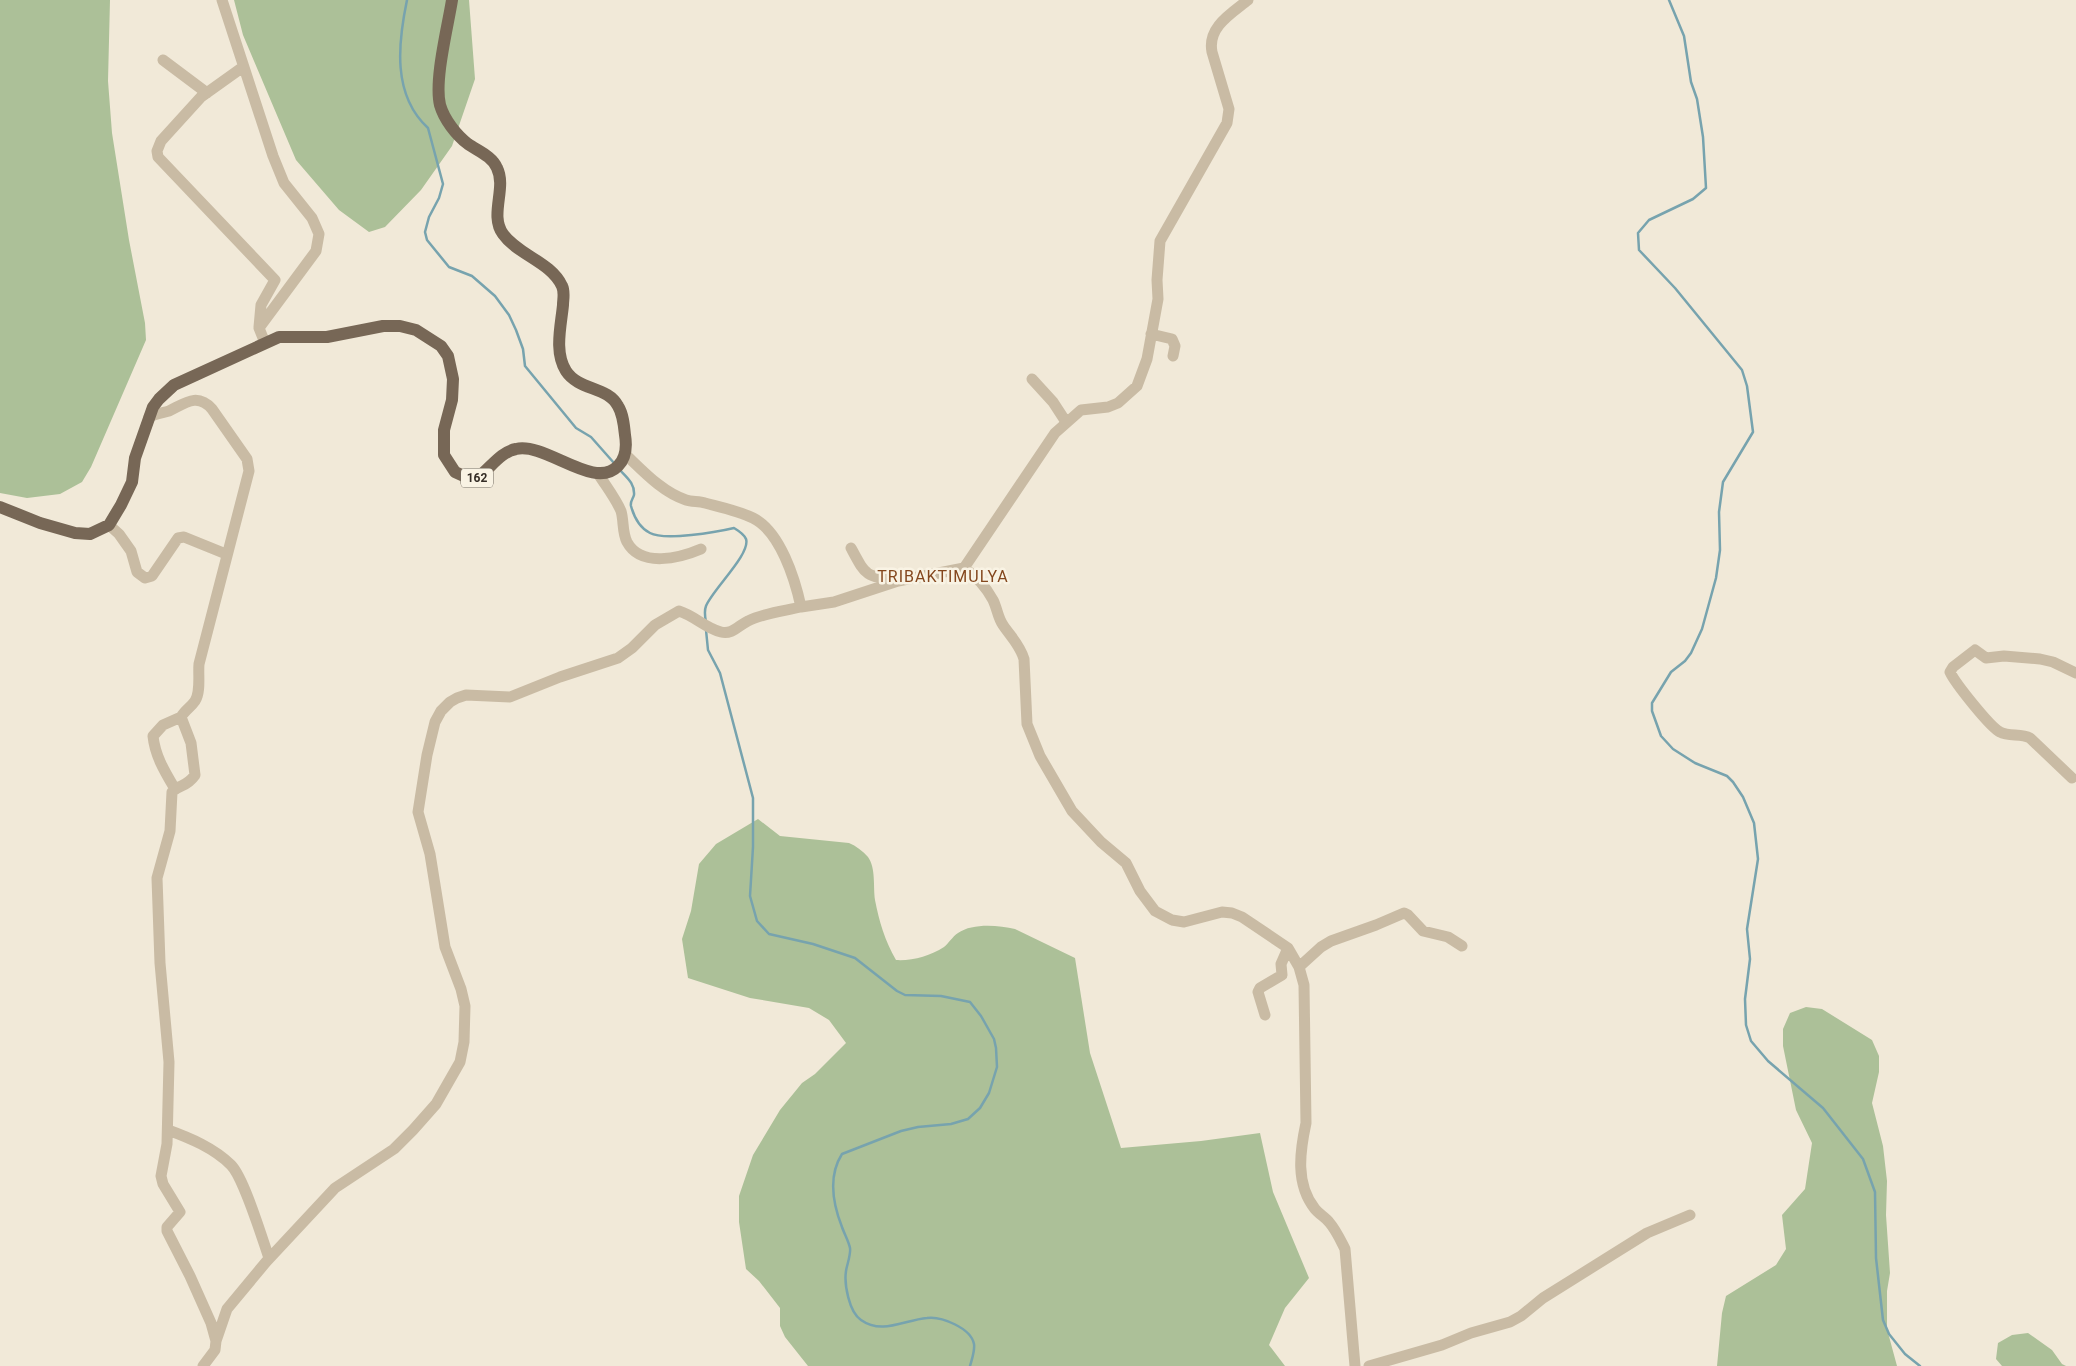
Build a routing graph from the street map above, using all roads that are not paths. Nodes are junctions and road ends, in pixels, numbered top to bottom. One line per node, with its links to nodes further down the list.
1 (222, 0): 5 (street)
2 (452, 0): 14 (main road)
3 (1248, 0): 8 (street)
4 (163, 60): 6 (street)
5 (243, 67): 6 (street); 7 (street)
6 (207, 93): 7 (street)
7 (259, 328): 9 (street)
8 (1151, 334): 10 (street); 13 (street)
9 (265, 343): 12 (main road, 162); 15 (main road, 162)
10 (1173, 356)
11 (1032, 379): 13 (street)
12 (149, 417): 17 (main road, 162); 20 (street)
13 (1066, 422): 21 (street)
14 (626, 454): 15 (main road); 23 (street)
15 (599, 475): 19 (street)
16 (0, 507): 17 (main road)
17 (109, 525): 20 (street)
18 (851, 548): 22 (street)
19 (701, 549)
20 (226, 554): 25 (street)
21 (964, 568): 22 (street); 29 (street)
22 (898, 581): 23 (street)
23 (800, 607): 34 (street)
24 (2076, 673): 26 (street)
25 (182, 717): 27 (street); 27 (street)
26 (2072, 778)
27 (174, 789): 32 (street)
28 (1462, 946): 30 (street)
29 (1288, 948): 30 (street); 31 (street)
30 (1299, 967): 37 (street)
31 (1266, 1015)
32 (168, 1130): 34 (street); 35 (street)
33 (1690, 1215): 38 (street)
34 (269, 1258): 35 (street)
35 (216, 1341): 36 (street)
36 (203, 1366)
37 (1355, 1366)
38 (1369, 1366)

